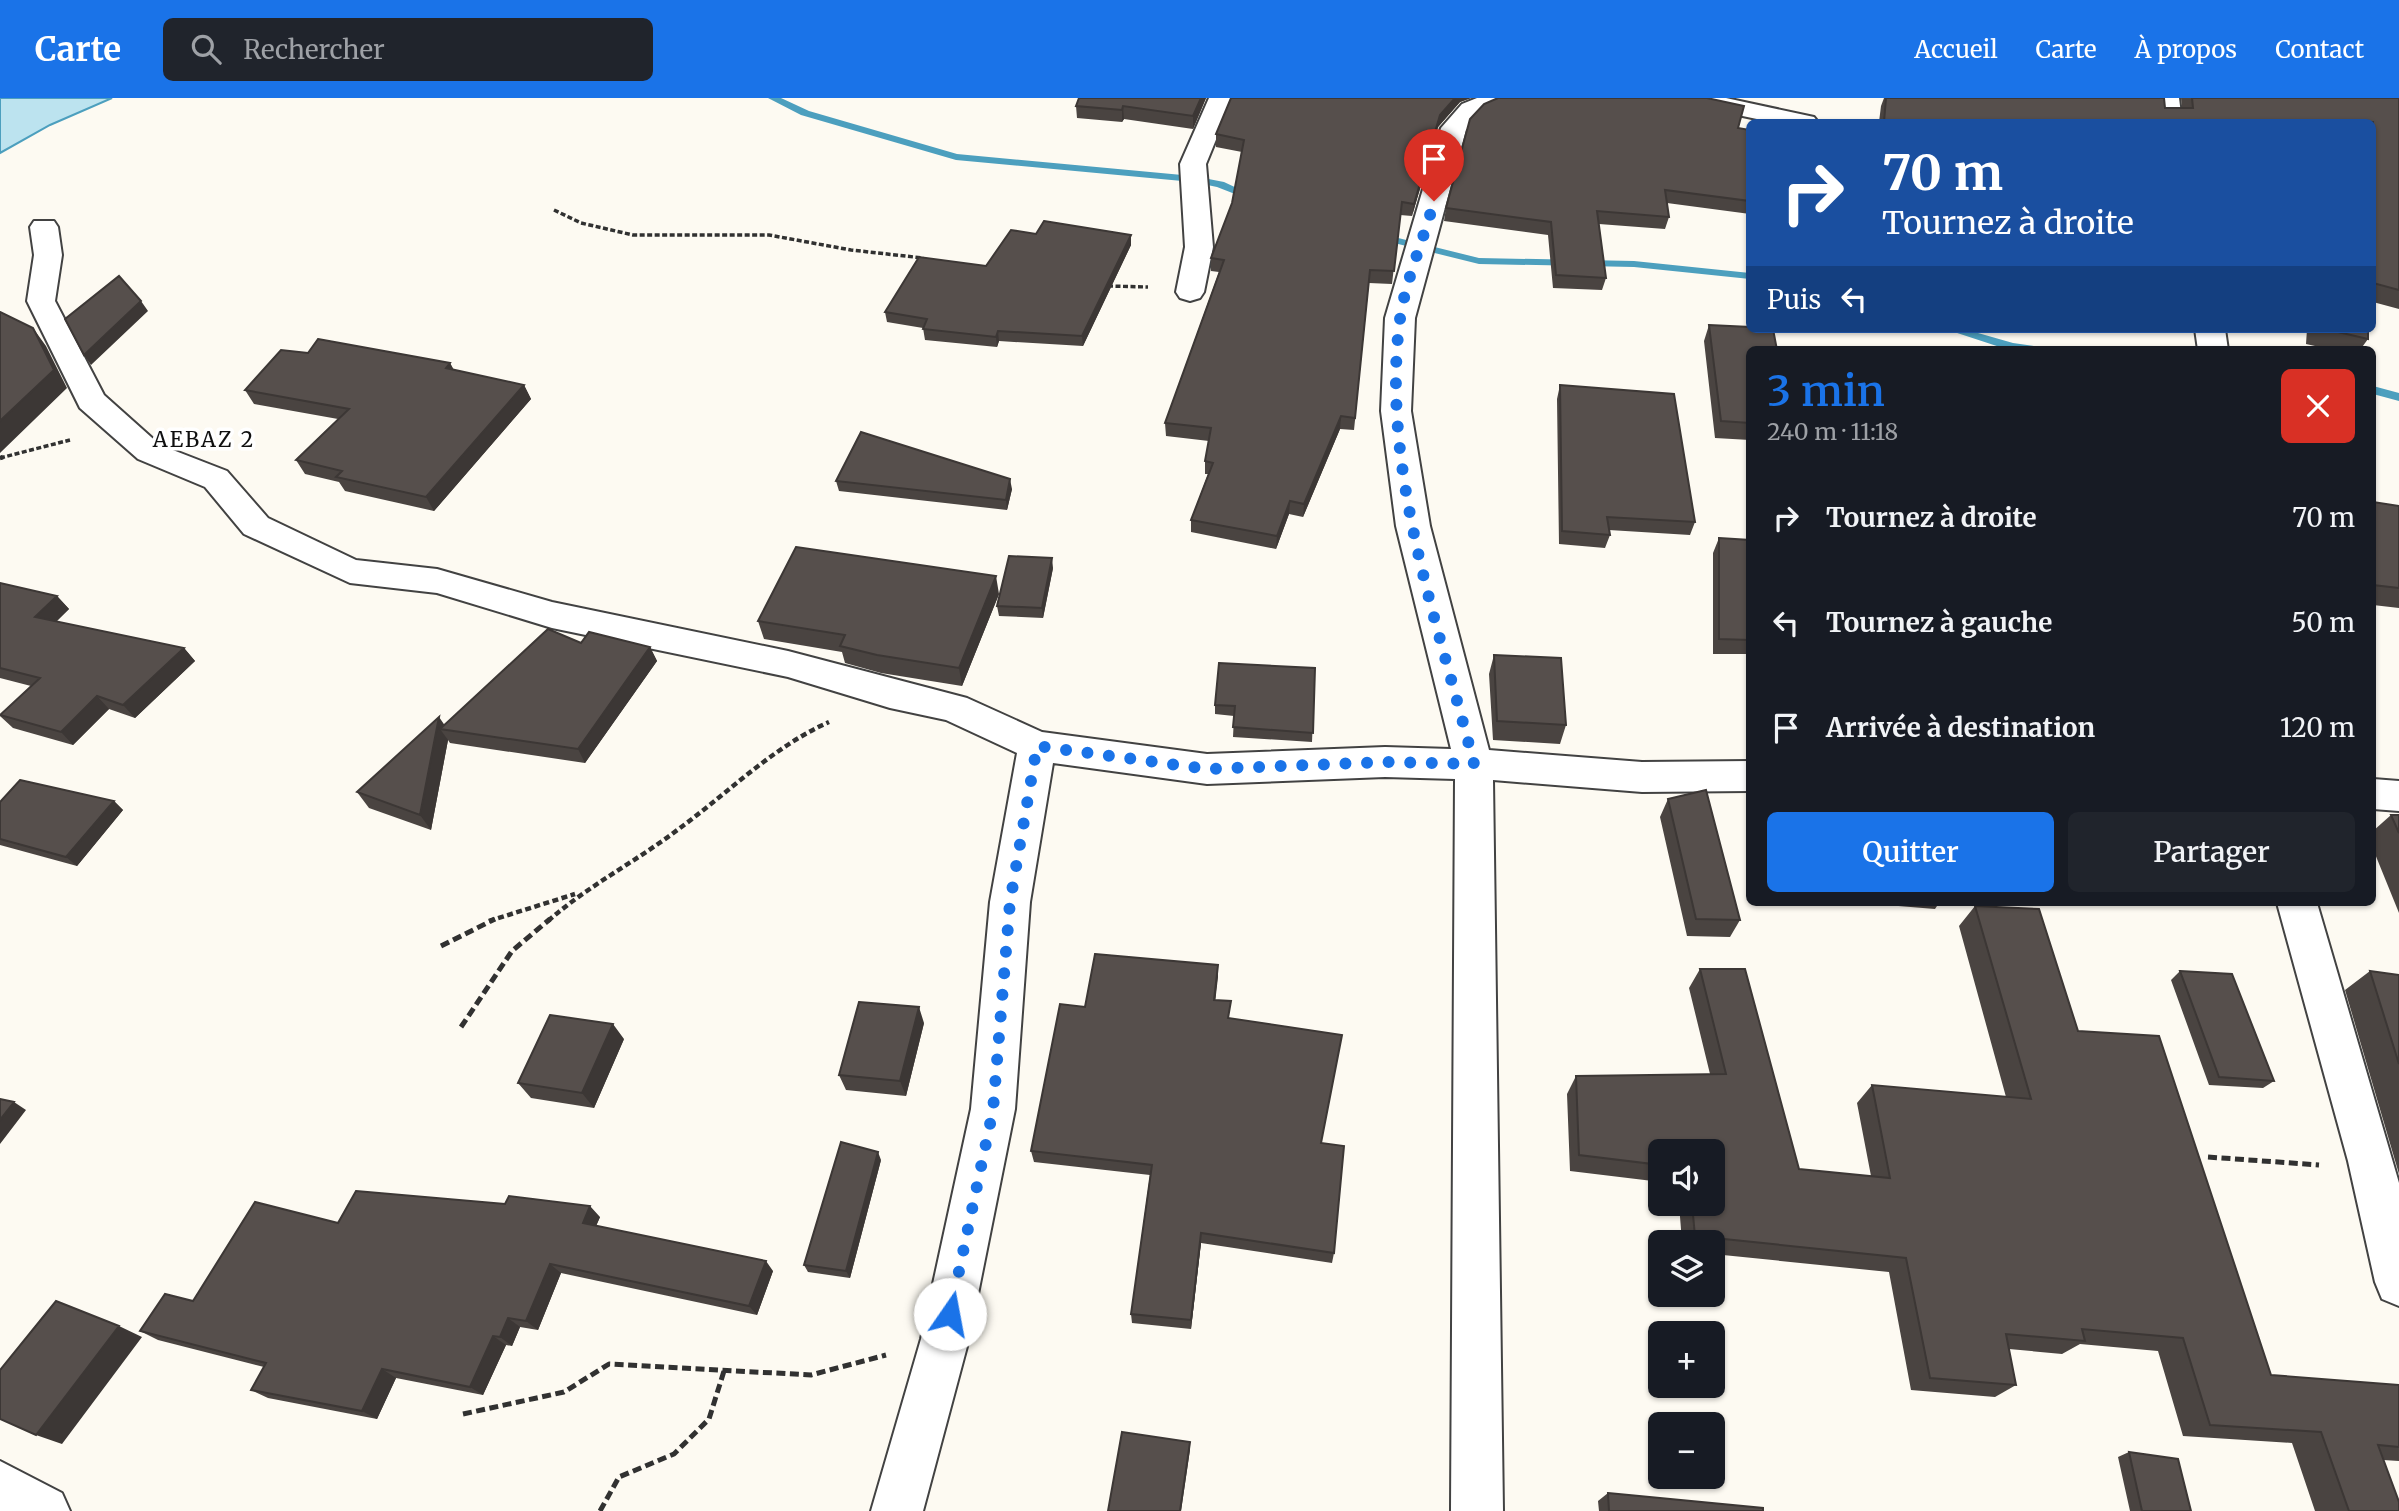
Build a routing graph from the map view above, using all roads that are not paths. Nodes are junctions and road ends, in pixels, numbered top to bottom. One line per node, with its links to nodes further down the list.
1 (1221, 98): 8 (street)
2 (1499, 98): 10 (street)
3 (1690, 98): 5 (street)
4 (2167, 98): 6 (street)
5 (1799, 114)
6 (2170, 119)
7 (44, 227): 9 (street)
8 (1190, 292)
9 (1037, 746): 10 (street); 18 (street)
10 (1474, 764): 11 (street); 19 (street)
11 (1746, 776)
12 (2376, 794): 13 (street)
13 (2399, 796)
14 (2298, 906): 15 (street)
15 (2399, 1282)
16 (0, 1487): 17 (street)
17 (44, 1511)
18 (897, 1511)
19 (1477, 1511)

